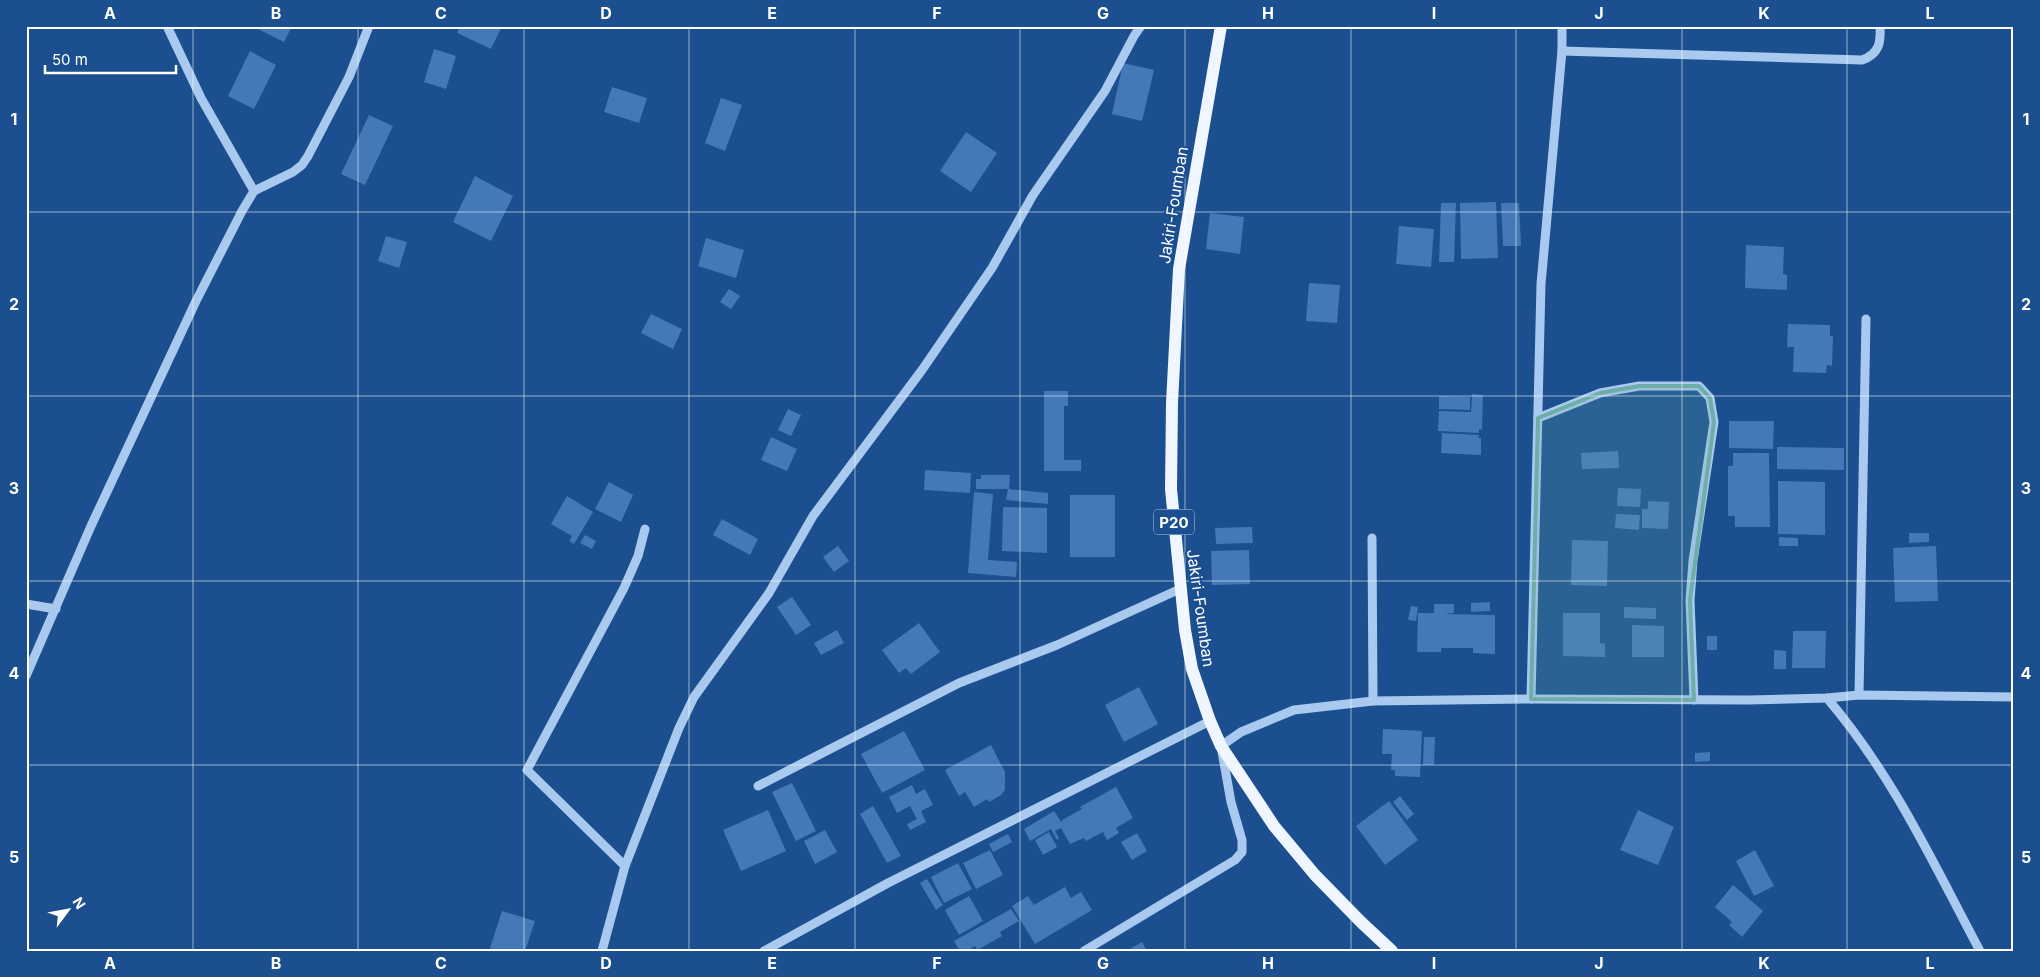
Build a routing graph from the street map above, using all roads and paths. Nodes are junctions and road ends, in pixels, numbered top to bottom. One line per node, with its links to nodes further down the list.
1 (167, 26): 8 (street)
2 (369, 26): 8 (street)
3 (1141, 26): 26 (street)
4 (1221, 26): 13 (main road, Jakiri-Foumban / P20)
5 (1562, 26): 7 (street)
6 (1880, 26): 7 (street)
7 (1562, 51): 10 (street)
8 (254, 191): 15 (street)
9 (1866, 319): 17 (street)
10 (1538, 418): 20 (street); 21 (street)
11 (645, 529): 26 (street)
12 (1372, 538): 22 (street)
13 (1180, 589): 23 (main road, Jakiri-Foumban / P20); 25 (street)
14 (26, 604): 15 (street)
15 (56, 609): 16 (street)
16 (26, 676)
17 (1859, 695): 18 (street); 19 (street)
18 (2014, 697)
19 (1827, 698): 21 (street); 31 (street)
20 (1531, 699): 21 (street); 22 (street)
21 (1694, 700)
22 (1373, 701): 24 (street)
23 (1210, 721): 24 (main road, Jakiri-Foumban / P20); 28 (street)
24 (1222, 746): 29 (street); 30 (main road, Jakiri-Foumban / P20)
25 (758, 786)
26 (626, 866): 27 (street)
27 (602, 951)
28 (764, 951)
29 (1084, 951)
30 (1392, 951)
31 (1980, 951)

